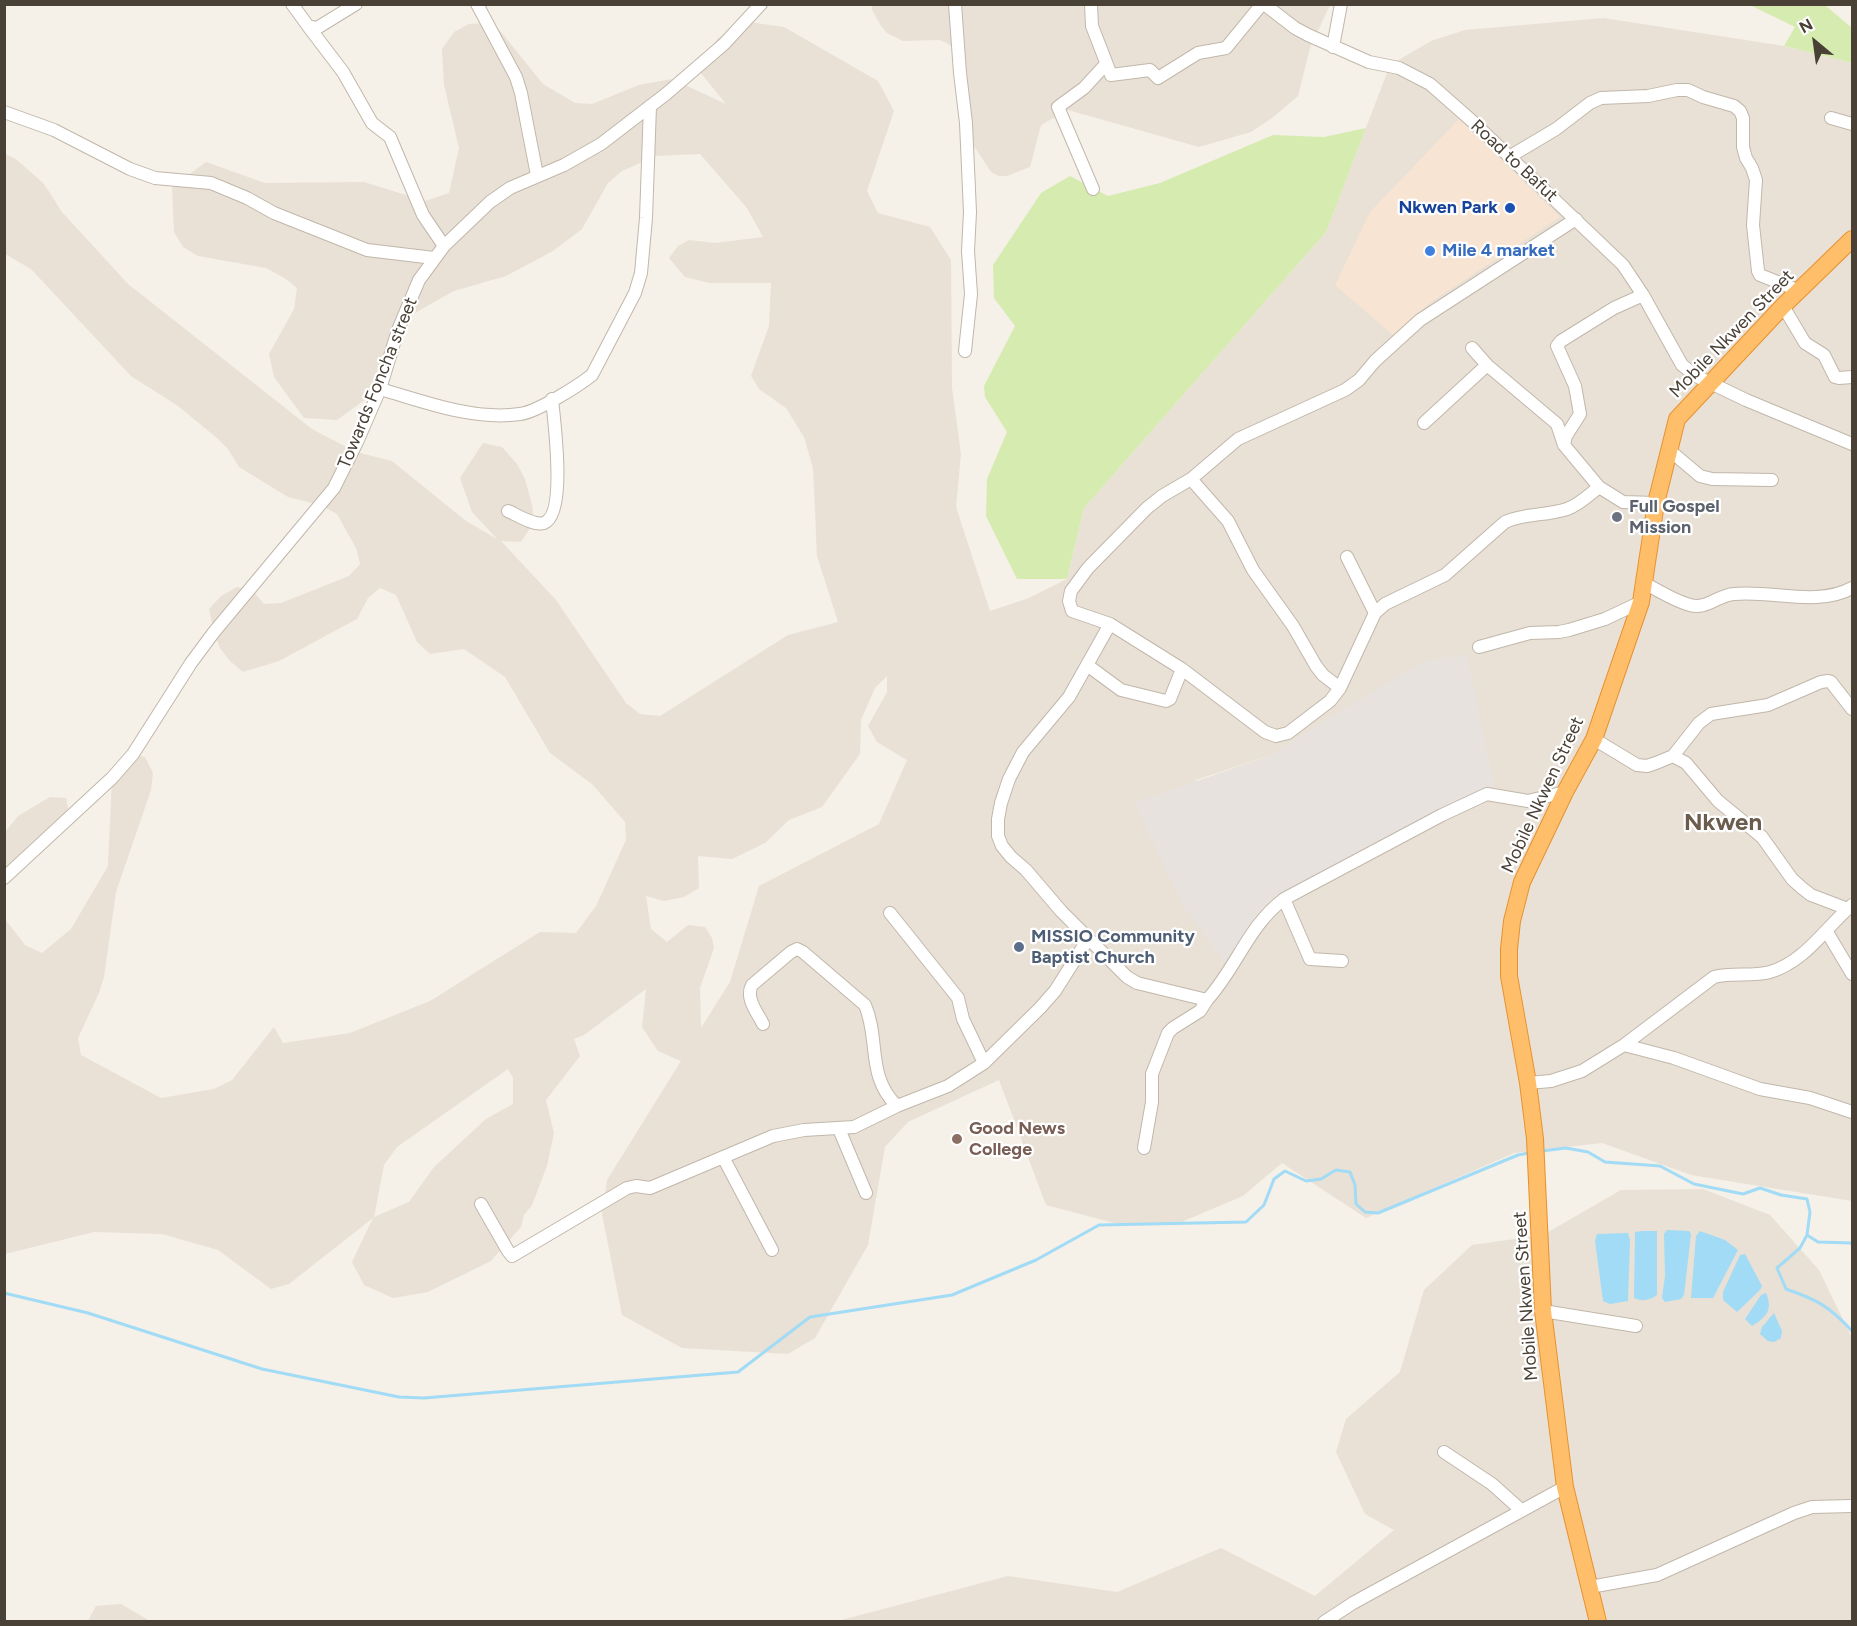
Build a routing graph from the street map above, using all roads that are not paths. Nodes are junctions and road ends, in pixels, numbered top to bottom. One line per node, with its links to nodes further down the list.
1 (292, 4): 9 (street)
2 (356, 4): 9 (street)
3 (477, 4): 17 (street)
4 (761, 4): 12 (street, Towards Foncha street)
5 (955, 4): 27 (street)
6 (1091, 4): 11 (street)
7 (1263, 4): 10 (street, Road to Bafut); 11 (street)
8 (1341, 4): 10 (street)
9 (308, 26): 21 (street)
10 (1333, 47): 16 (street, Road to Bafut)
11 (1106, 64): 18 (street)
12 (650, 106): 17 (street, Towards Foncha street); 32 (street)
13 (4, 112): 22 (street)
14 (1831, 118): 15 (street)
15 (1852, 124)
16 (1509, 157): 19 (street, Road to Bafut); 23 (street)
17 (537, 175): 21 (street, Towards Foncha street)
18 (1093, 189)
19 (1576, 219): 24 (street, Road to Bafut); 37 (street)
20 (1852, 239): 23 (highway, Mobile Nkwen Street)
21 (444, 246): 22 (street, Towards Foncha street)
22 (434, 258): 31 (street, Towards Foncha street)
23 (1800, 291): 25 (highway, Mobile Nkwen Street)
24 (1643, 295): 30 (street, Road to Bafut); 35 (street)
25 (1783, 306): 29 (street); 30 (highway, Mobile Nkwen Street)
26 (1472, 348): 28 (street)
27 (965, 351)
28 (1487, 365): 33 (street); 35 (street)
29 (1852, 377)
30 (1711, 383): 34 (street, Road to Bafut); 36 (highway, Mobile Nkwen Street)
31 (380, 389): 32 (street); 56 (street, Towards Foncha street)
32 (552, 399): 41 (street)
33 (1424, 423)
34 (1852, 444)
35 (1564, 445): 39 (street)
36 (1668, 449): 38 (street); 40 (highway, Mobile Nkwen Street)
37 (1191, 479): 47 (street); 51 (street)
38 (1772, 480)
39 (1599, 487): 40 (street); 46 (street)
40 (1656, 503): 43 (highway, Mobile Nkwen Street)
41 (508, 511)
42 (1347, 557): 46 (street)
43 (1644, 583): 44 (street); 45 (highway, Mobile Nkwen Street)
44 (1852, 588)
45 (1641, 602): 48 (street); 53 (highway, Mobile Nkwen Street)
46 (1375, 613): 51 (street)
47 (1110, 624): 49 (street); 50 (street)
48 (1479, 647)
49 (1087, 666): 50 (street); 61 (street)
50 (1182, 669): 51 (street)
51 (1340, 688)
52 (1852, 709): 54 (street)
53 (1594, 739): 54 (street); 55 (highway, Mobile Nkwen Street)
54 (1673, 756): 58 (street)
55 (1565, 792): 57 (street); 68 (highway, Mobile Nkwen Street)
56 (4, 878)
57 (1284, 899): 62 (street); 64 (street)
58 (1850, 907): 60 (street)
59 (890, 913): 67 (street)
60 (1827, 932): 63 (street); 66 (street)
61 (1088, 939): 64 (street); 67 (street)
62 (1342, 961)
63 (1852, 974)
64 (1207, 1000): 72 (street)
65 (763, 1024): 69 (street)
66 (1624, 1045): 68 (street); 70 (street)
67 (984, 1063): 69 (street)
68 (1528, 1083): 77 (highway, Mobile Nkwen Street)
69 (897, 1106): 71 (street)
70 (1852, 1112)
71 (839, 1129): 73 (street); 74 (street)
72 (1144, 1148)
73 (723, 1157): 75 (street); 76 (street)
74 (866, 1193)
75 (481, 1204)
76 (772, 1250)
77 (1543, 1311): 78 (street); 80 (highway, Mobile Nkwen Street)
78 (1636, 1326)
79 (1444, 1452): 82 (street)
80 (1565, 1487): 82 (street); 83 (highway, Mobile Nkwen Street)
81 (1852, 1506): 83 (street)
82 (1521, 1510): 84 (street)
83 (1590, 1587): 85 (highway, Mobile Nkwen Street)
84 (1324, 1622)
85 (1598, 1622)

